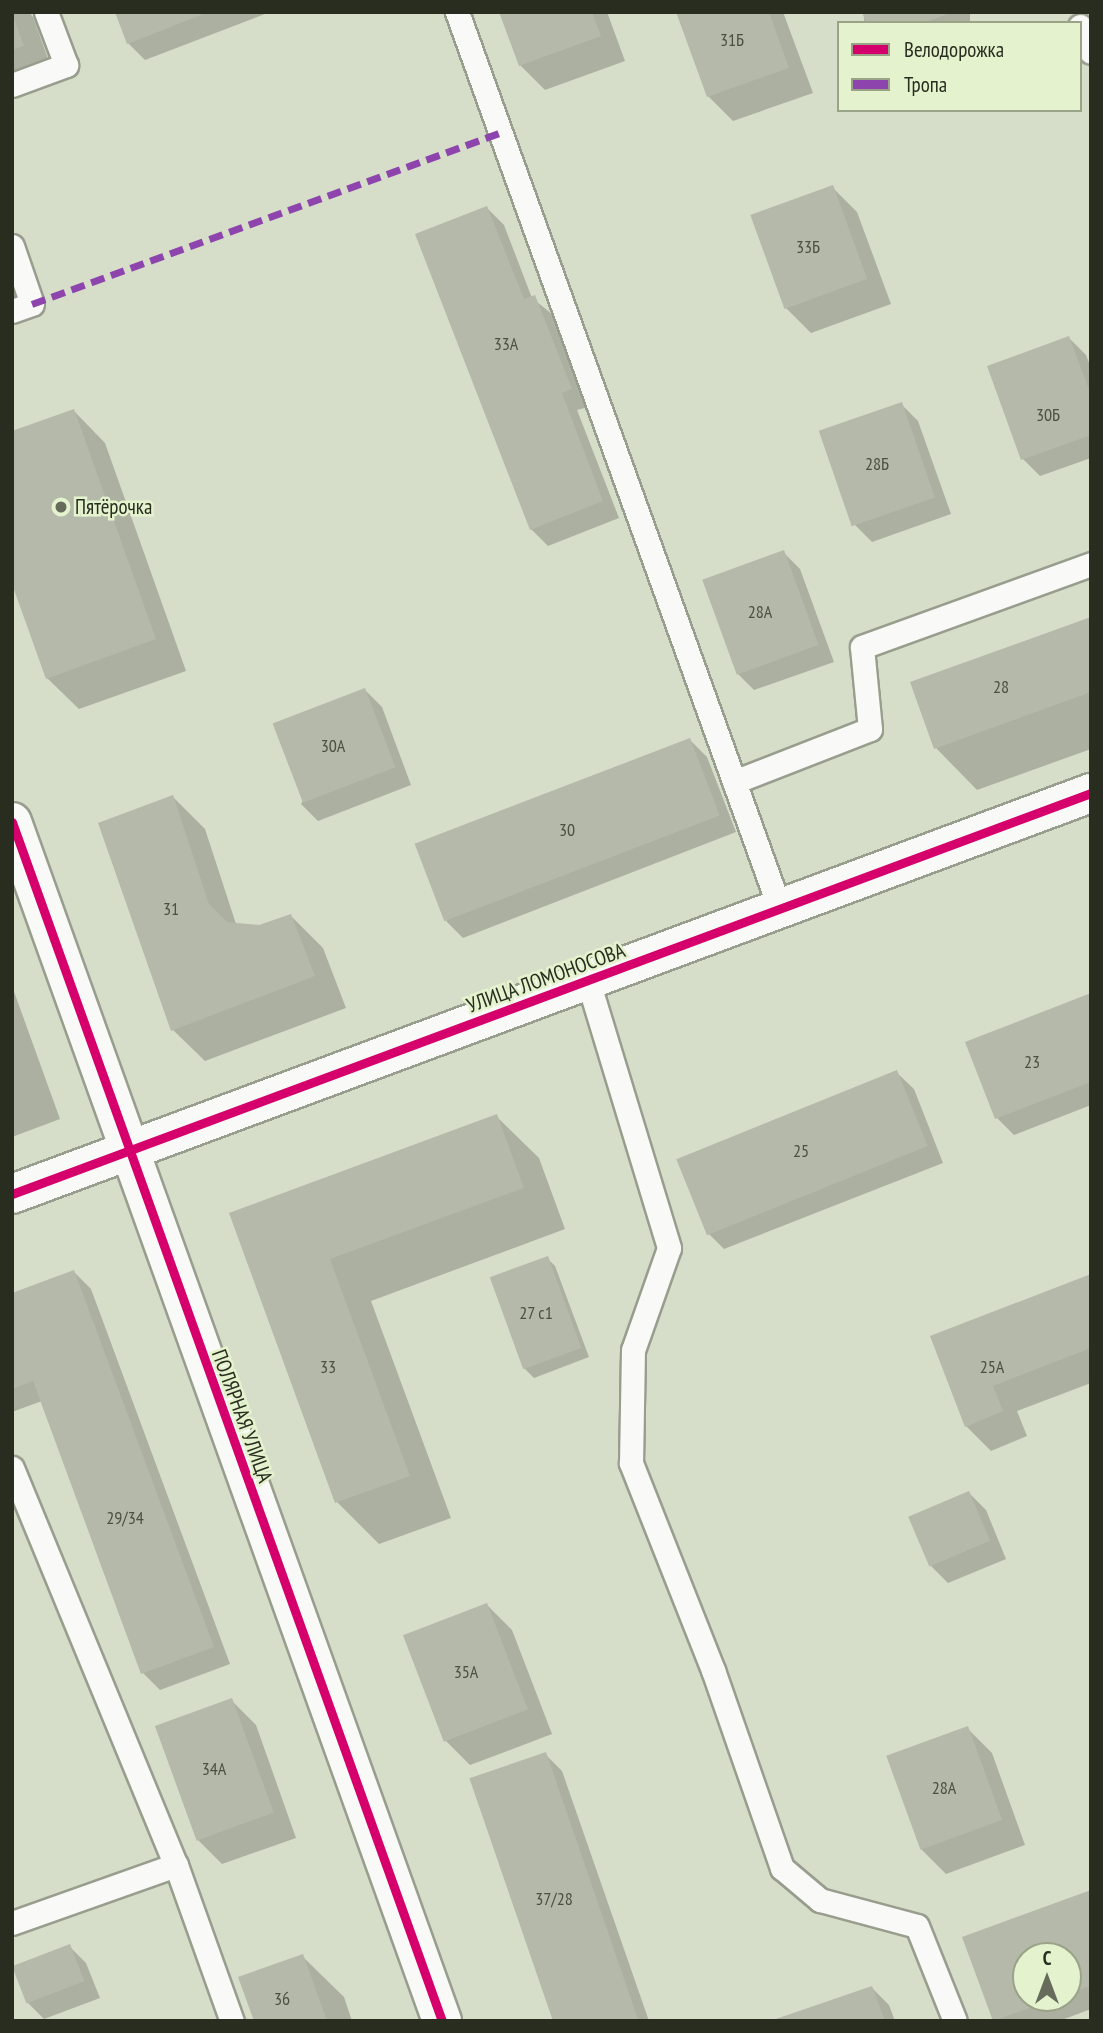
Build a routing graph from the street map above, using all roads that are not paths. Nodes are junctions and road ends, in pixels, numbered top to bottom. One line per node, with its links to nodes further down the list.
1 (46, 12): 5 (lane)
2 (457, 12): 9 (lane)
3 (1082, 31): 4 (lane)
4 (1091, 52)
5 (12, 85)
6 (12, 246): 7 (lane)
7 (12, 311)
8 (1091, 564): 9 (lane)
9 (734, 782): 12 (lane)
10 (1091, 793): 12 (street, УЛИЦА ЛОМОНОСОВА)
11 (12, 822): 14 (street, ПОЛЯРНАЯ УЛИЦА)
12 (780, 909): 13 (street, УЛИЦА ЛОМОНОСОВА)
13 (588, 981): 14 (street, УЛИЦА ЛОМОНОСОВА); 21 (lane)
14 (128, 1152): 15 (street, УЛИЦА ЛОМОНОСОВА); 20 (street, ПОЛЯРНАЯ УЛИЦА)
15 (12, 1194)
16 (12, 1468): 17 (lane)
17 (176, 1864): 18 (lane); 19 (lane)
18 (12, 1923)
19 (232, 2021)
20 (442, 2021)
21 (955, 2021)

